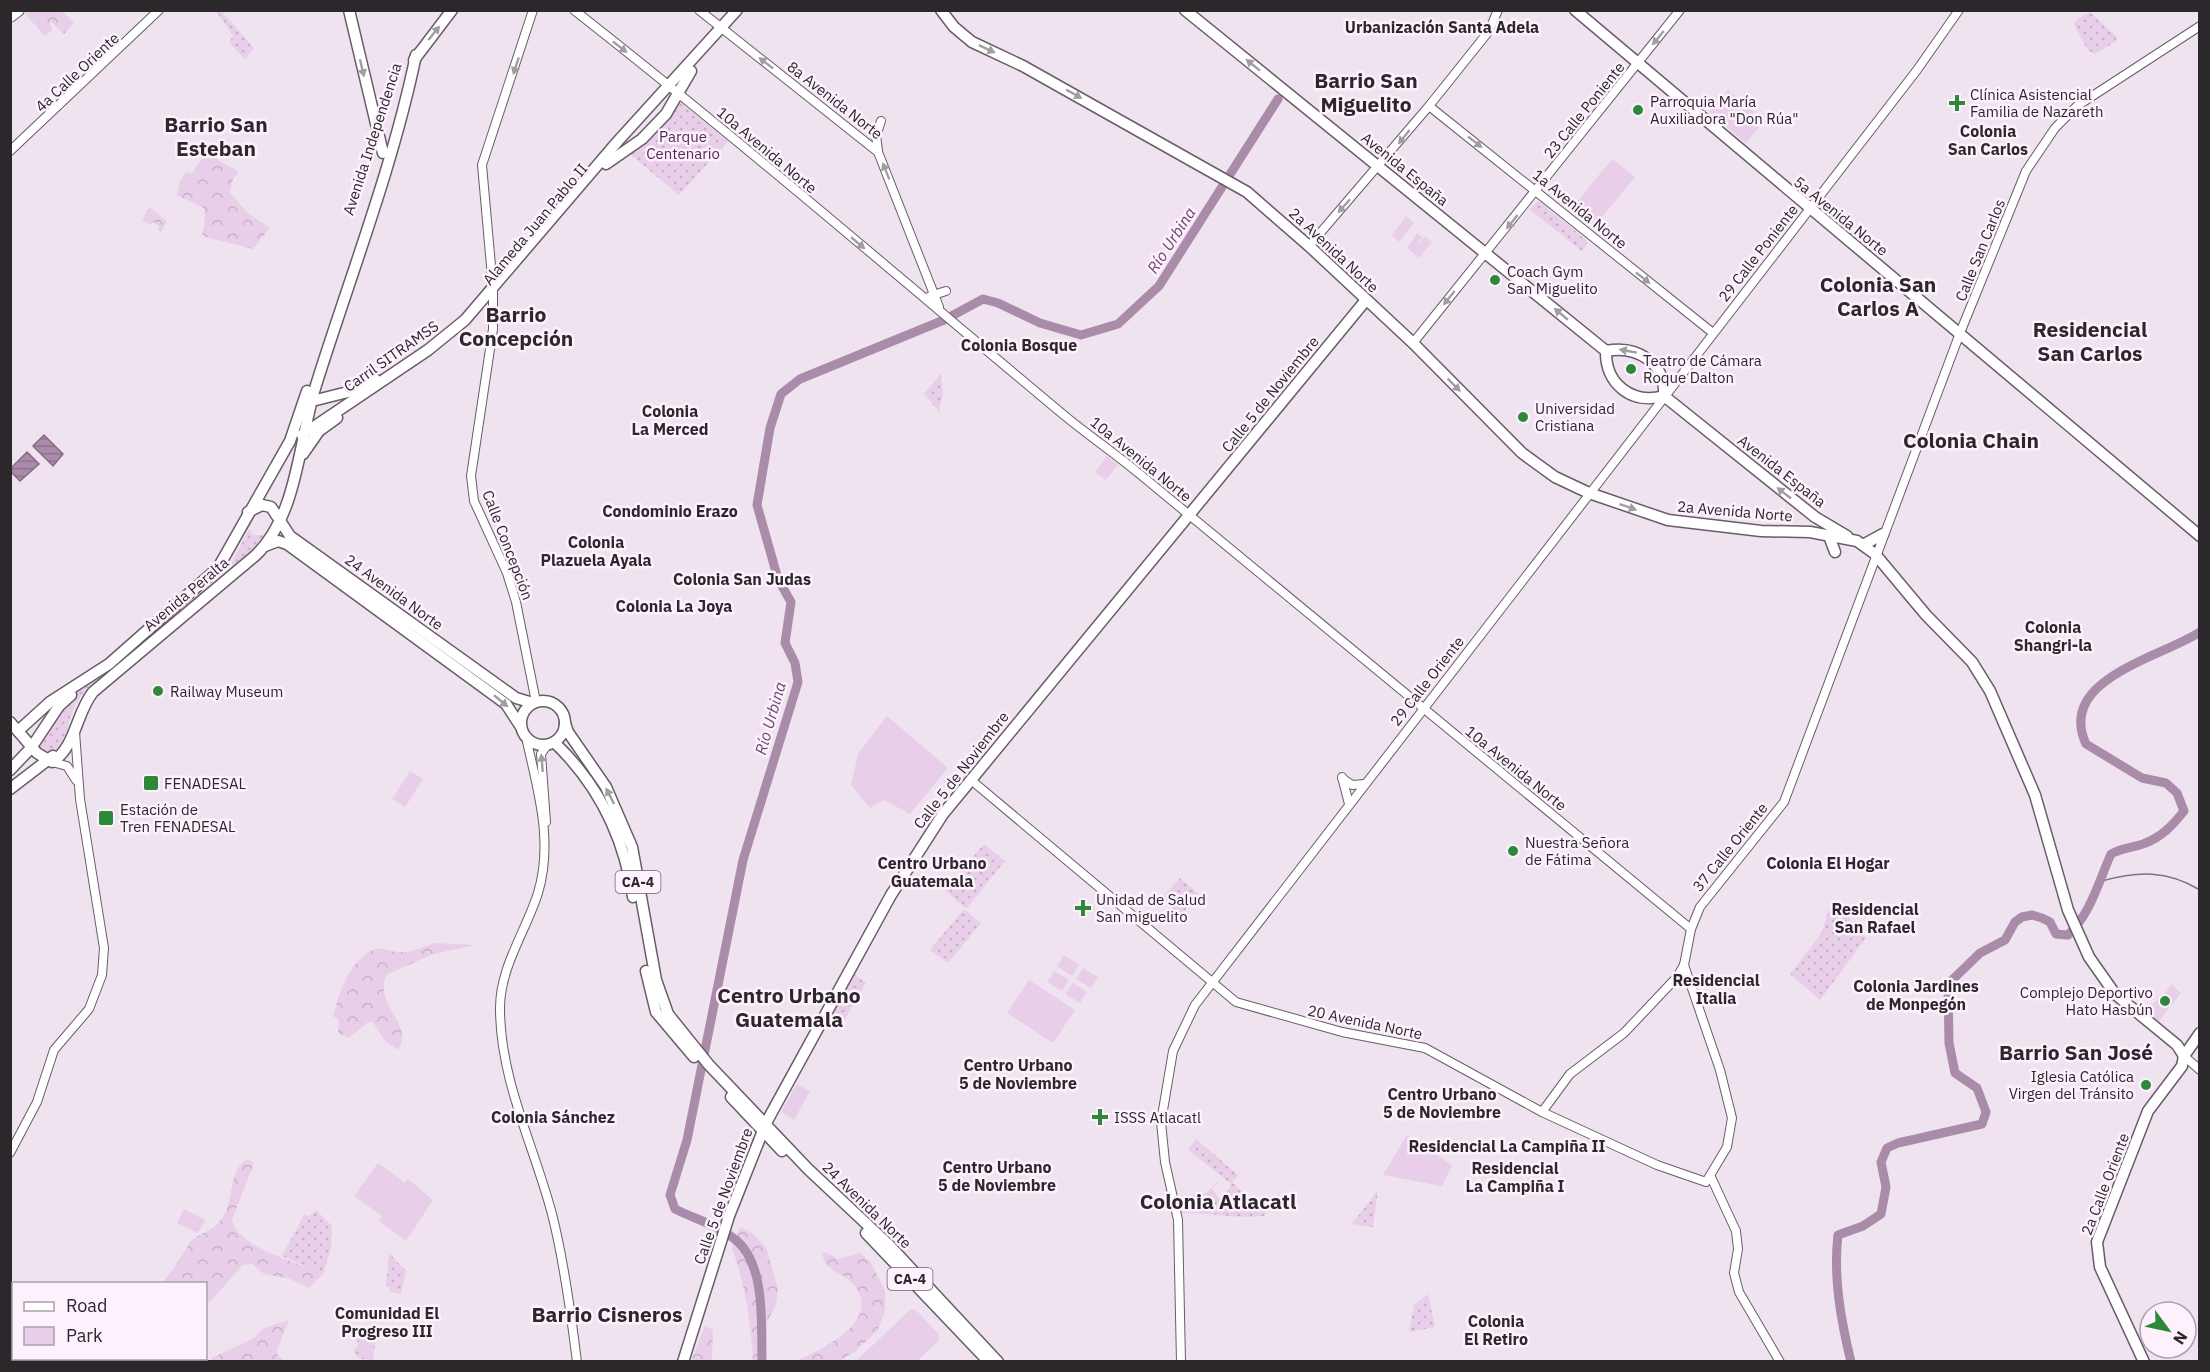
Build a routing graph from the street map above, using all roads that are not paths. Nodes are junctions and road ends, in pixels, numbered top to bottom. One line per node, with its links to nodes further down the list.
1 (18, 10): 17 (highway)
2 (159, 10): 25 (street, 4a Calle Oriente)
3 (349, 10): 27 (main road, one-way to 27)
4 (452, 10): 20 (main road, one-way to 4)
5 (574, 10): 22 (street, 10a Avenida Norte, one-way to 22)
6 (699, 10): 19 (street, 8a Avenida Norte)
7 (730, 10): 19 (main road, Alameda Juan Pablo II)
8 (737, 10): 19 (main road, Carril SITRAMSS)
9 (743, 10): 19 (main road, Alameda Juan Pablo II)
10 (941, 10): 31 (main road, 2a Avenida Norte, one-way to 31)
11 (1185, 10): 28 (main road, Avenida España, one-way to 11)
12 (1498, 10): 23 (street)
13 (1575, 10): 21 (main road, 5a Avenida Norte)
14 (1680, 10): 21 (street, 23 Calle Poniente, one-way to 21)
15 (1959, 10): 30 (street, 29 Calle Poniente)
16 (532, 11): 35 (street, Calle Concepción, one-way to 35)
17 (10, 16)
18 (2199, 26): 42 (street, Calle San Carlos)
19 (722, 28): 22 (main road, Alameda Juan Pablo II); 22 (main road, Carril SITRAMSS); 22 (main road, Alameda Juan Pablo II); 26 (street, 8a Avenida Norte, one-way to 19)
20 (416, 55): 27 (main road, Avenida Independencia); 46 (main road, Avenida Independencia)
21 (1637, 65): 29 (street, 23 Calle Poniente); 30 (main road, 5a Avenida Norte)
22 (672, 88): 34 (street, 10a Avenida Norte, one-way to 34); 35 (main road, Alameda Juan Pablo II); 35 (main road, Carril SITRAMSS); 35 (main road, Alameda Juan Pablo II)
23 (1429, 106): 28 (street, one-way to 28); 29 (street, 1a Avenida Norte, one-way to 29)
24 (881, 122): 26 (street)
25 (10, 151)
26 (878, 152): 33 (street, 8a Avenida Norte, one-way to 26)
27 (383, 153): 46 (main road, Avenida Independencia)
28 (1379, 167): 31 (street, one-way to 31); 32 (main road, Avenida España)
29 (1536, 191): 32 (street, 23 Calle Poniente, one-way to 32); 41 (street, 1a Avenida Norte, one-way to 41)
30 (1809, 210): 41 (street, 29 Calle Poniente); 42 (main road, 5a Avenida Norte)
31 (1309, 246): 39 (main road, 2a Avenida Norte)
32 (1486, 254): 43 (street, 23 Calle Poniente, one-way to 43); 44 (main road, Avenida España, one-way to 32)
33 (926, 275): 34 (street); 38 (street, 8a Avenida Norte)
34 (909, 285): 37 (street, 10a Avenida Norte)
35 (493, 288): 46 (main road, Alameda Juan Pablo II); 47 (main road, Carril SITRAMSS); 50 (main road, Alameda Juan Pablo II); 67 (street, Calle Concepción)
36 (946, 291): 38 (street)
37 (920, 293): 38 (street); 40 (street, 10a Avenida Norte)
38 (935, 296): 40 (street, 8a Avenida Norte)
39 (1366, 300): 43 (main road, 2a Avenida Norte); 53 (main road, Calle 5 de Noviembre)
40 (941, 310): 53 (street, 10a Avenida Norte)
41 (1713, 333): 45 (street, 29 Calle Poniente)
42 (1960, 333): 57 (street, Calle San Carlos); 59 (main road, 5a Avenida Norte)
43 (1413, 343): 51 (main road, 2a Avenida Norte, one-way to 51)
44 (1606, 351): 45 (main road, one-way to 44); 45 (main road)
45 (1664, 396): 51 (street, 29 Calle Oriente); 55 (main road, Avenida España, one-way to 45)
46 (307, 402): 48 (main road, Avenida Peralta); 52 (main road, Avenida Peralta)
47 (332, 414): 48 (main road, Carril SITRAMSS); 49 (main road, Carril SITRAMSS)
48 (302, 434): 49 (main road, Avenida Peralta); 52 (main road, Carril SITRAMSS)
49 (302, 447): 50 (main road, Avenida Peralta); 54 (main road, Carril SITRAMSS)
50 (300, 460): 54 (main road, Avenida Peralta)
51 (1589, 493): 56 (main road, 2a Avenida Norte, one-way to 56); 68 (street, 29 Calle Oriente)
52 (252, 510): 54 (main road); 64 (main road, Carril SITRAMSS); 66 (main road, Avenida Peralta)
53 (1189, 515): 68 (street, 10a Avenida Norte); 78 (main road, Calle 5 de Noviembre)
54 (278, 516): 61 (main road, Avenida Peralta); 64 (main road, Carril SITRAMSS); 67 (main road, 24 Avenida Norte / CA-4)
55 (1815, 517): 56 (main road); 60 (main road, Avenida España)
56 (1810, 532): 58 (main road, 2a Avenida Norte)
57 (1883, 534): 60 (main road); 63 (street, Calle San Carlos)
58 (1829, 536): 60 (main road, 2a Avenida Norte); 62 (main road)
59 (2199, 536)
60 (1860, 543): 63 (main road, 2a Avenida Norte)
61 (265, 546): 70 (main road, Avenida Peralta); 72 (main road, 24 Avenida Norte, one-way to 72)
62 (1835, 552)
63 (1875, 554): 84 (street, 37 Calle Oriente); 89 (main road, 2a Avenida Norte)
64 (201, 593): 65 (main road, Carril SITRAMSS)
65 (109, 670): 74 (main road, Carril SITRAMSS); 75 (main road, Carril SITRAMSS)
66 (65, 695): 71 (main road, Avenida Peralta); 74 (main road, Avenida Peralta)
67 (535, 702): 69 (main road, CA-4); 72 (main road)
68 (1423, 708): 80 (street, 29 Calle Oriente); 84 (street, 10a Avenida Norte)
69 (565, 723): 73 (main road); 88 (main road, CA-4, one-way to 69)
70 (75, 726): 75 (main road, Avenida Peralta); 79 (street)
71 (14, 727): 74 (main road, Avenida Peralta)
72 (524, 732): 73 (main road, CA-4); 83 (street)
73 (551, 743): 83 (street, one-way to 73); 88 (main road, CA-4)
74 (30, 746): 75 (main road, Avenida Peralta); 76 (main road); 77 (main road, Carril SITRAMSS)
75 (51, 761): 79 (street); 81 (main road, Carril SITRAMSS)
76 (10, 762)
77 (10, 770)
78 (971, 780): 86 (street, 20 Avenida Norte); 92 (main road, Calle 5 de Noviembre)
79 (78, 784): 93 (street)
80 (1365, 784): 82 (street, 29 Calle Oriente); 82 (street)
81 (10, 789)
82 (1349, 804): 86 (street, 29 Calle Oriente)
83 (546, 826): 95 (street)
84 (1691, 929): 85 (street, 37 Calle Oriente)
85 (1684, 965): 91 (street, 37 Calle Oriente); 94 (street)
86 (1211, 983): 91 (street, 20 Avenida Norte); 99 (street, 29 Calle Oriente)
87 (2199, 1033): 89 (main road, 2a Calle Oriente)
88 (692, 1050): 92 (main road, CA-4)
89 (2184, 1056): 90 (street); 101 (main road, 2a Calle Oriente)
90 (2199, 1070)
91 (1542, 1112): 94 (street, 20 Avenida Norte)
92 (764, 1127): 96 (main road, Calle 5 de Noviembre); 97 (main road, 24 Avenida Norte / CA-4); 98 (main road, 24 Avenida Norte / CA-4)
93 (10, 1153)
94 (1711, 1177): 100 (street)
95 (577, 1362)
96 (682, 1362)
97 (988, 1362)
98 (998, 1362)
99 (1181, 1362)
100 (1780, 1362)
101 (2144, 1362)

